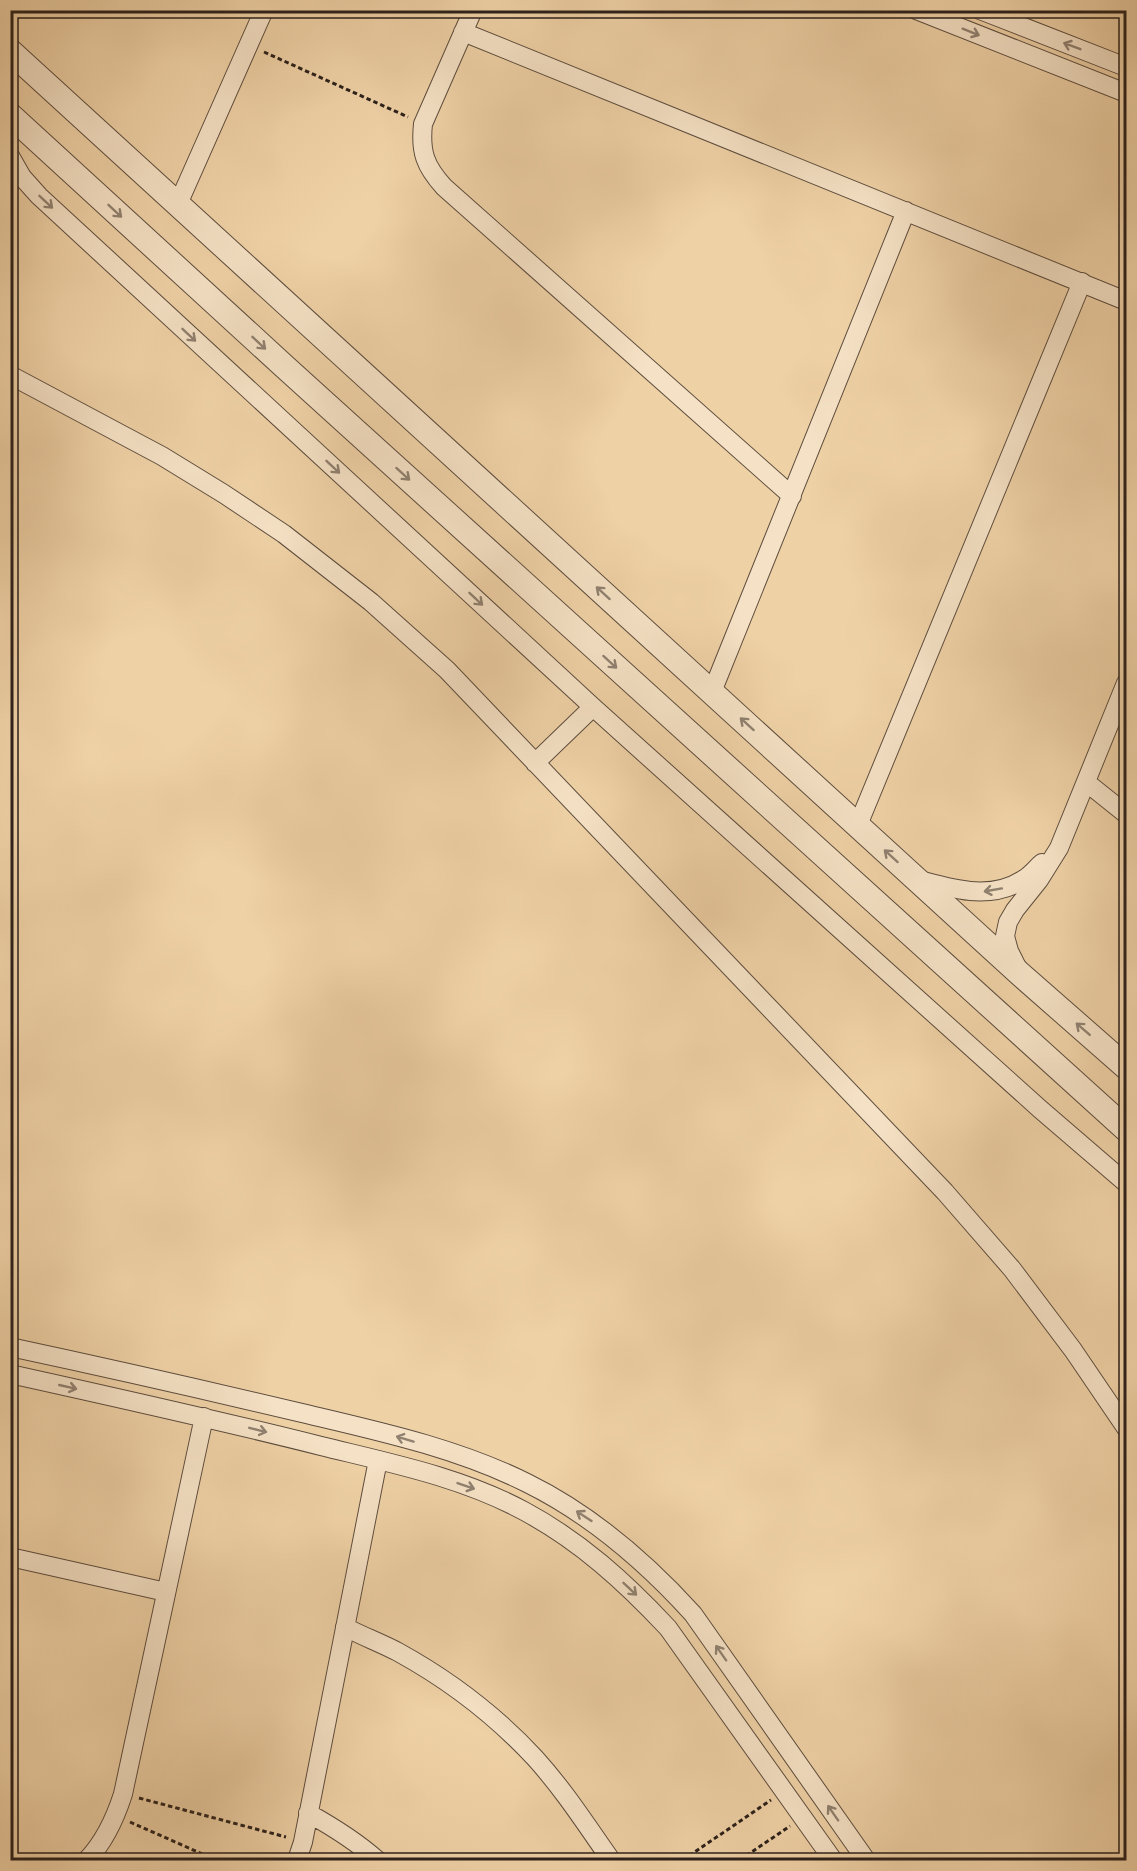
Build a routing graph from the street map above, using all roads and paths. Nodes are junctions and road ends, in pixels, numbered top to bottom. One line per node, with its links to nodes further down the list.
1 (264, 10): 6 (street)
2 (473, 10): 5 (street)
3 (916, 10): 9 (street, one-way to 9)
4 (980, 10): 8 (street, one-way to 4)
5 (463, 32): 11 (street); 14 (street)
6 (249, 45): 11 (path); 13 (street)
7 (10, 51): 13 (street)
8 (1126, 67)
9 (1126, 93)
10 (10, 115): 30 (street, one-way to 30)
11 (423, 124): 18 (street)
12 (10, 156): 21 (street, one-way to 21)
13 (178, 204): 20 (street, one-way to 13)
14 (906, 211): 15 (street); 18 (street)
15 (1082, 282): 16 (street); 25 (street)
16 (1126, 301)
17 (10, 375): 22 (street)
18 (792, 496): 20 (street)
19 (1126, 683): 23 (street)
20 (712, 692): 25 (street, one-way to 20)
21 (593, 707): 22 (street); 31 (street)
22 (536, 763): 35 (street)
23 (1086, 782): 24 (street); 26 (street)
24 (1126, 814)
25 (858, 825): 27 (street, one-way to 25)
26 (1059, 848): 27 (street, one-way to 27); 28 (street)
27 (919, 880): 28 (street)
28 (1019, 973): 29 (street, one-way to 28)
29 (1126, 1067)
30 (1126, 1129)
31 (1126, 1183)
32 (10, 1347): 54 (street, one-way to 32)
33 (10, 1374): 34 (street, one-way to 34)
34 (204, 1417): 36 (street, one-way to 36); 38 (street)
35 (1126, 1428)
36 (378, 1460): 39 (street); 40 (street, one-way to 40)
37 (10, 1557): 38 (street)
38 (166, 1592): 41 (street)
39 (345, 1627): 42 (street); 50 (street)
40 (784, 1791): 44 (street); 51 (path)
41 (123, 1794): 43 (street); 45 (path)
42 (308, 1813): 45 (street); 49 (street)
43 (116, 1815): 46 (street); 47 (path)
44 (803, 1818): 52 (path); 53 (street)
45 (303, 1842): 48 (street)
46 (87, 1860)
47 (216, 1860)
48 (297, 1860)
49 (377, 1860)
50 (611, 1860)
51 (683, 1860)
52 (740, 1860)
53 (833, 1860)
54 (866, 1860)

